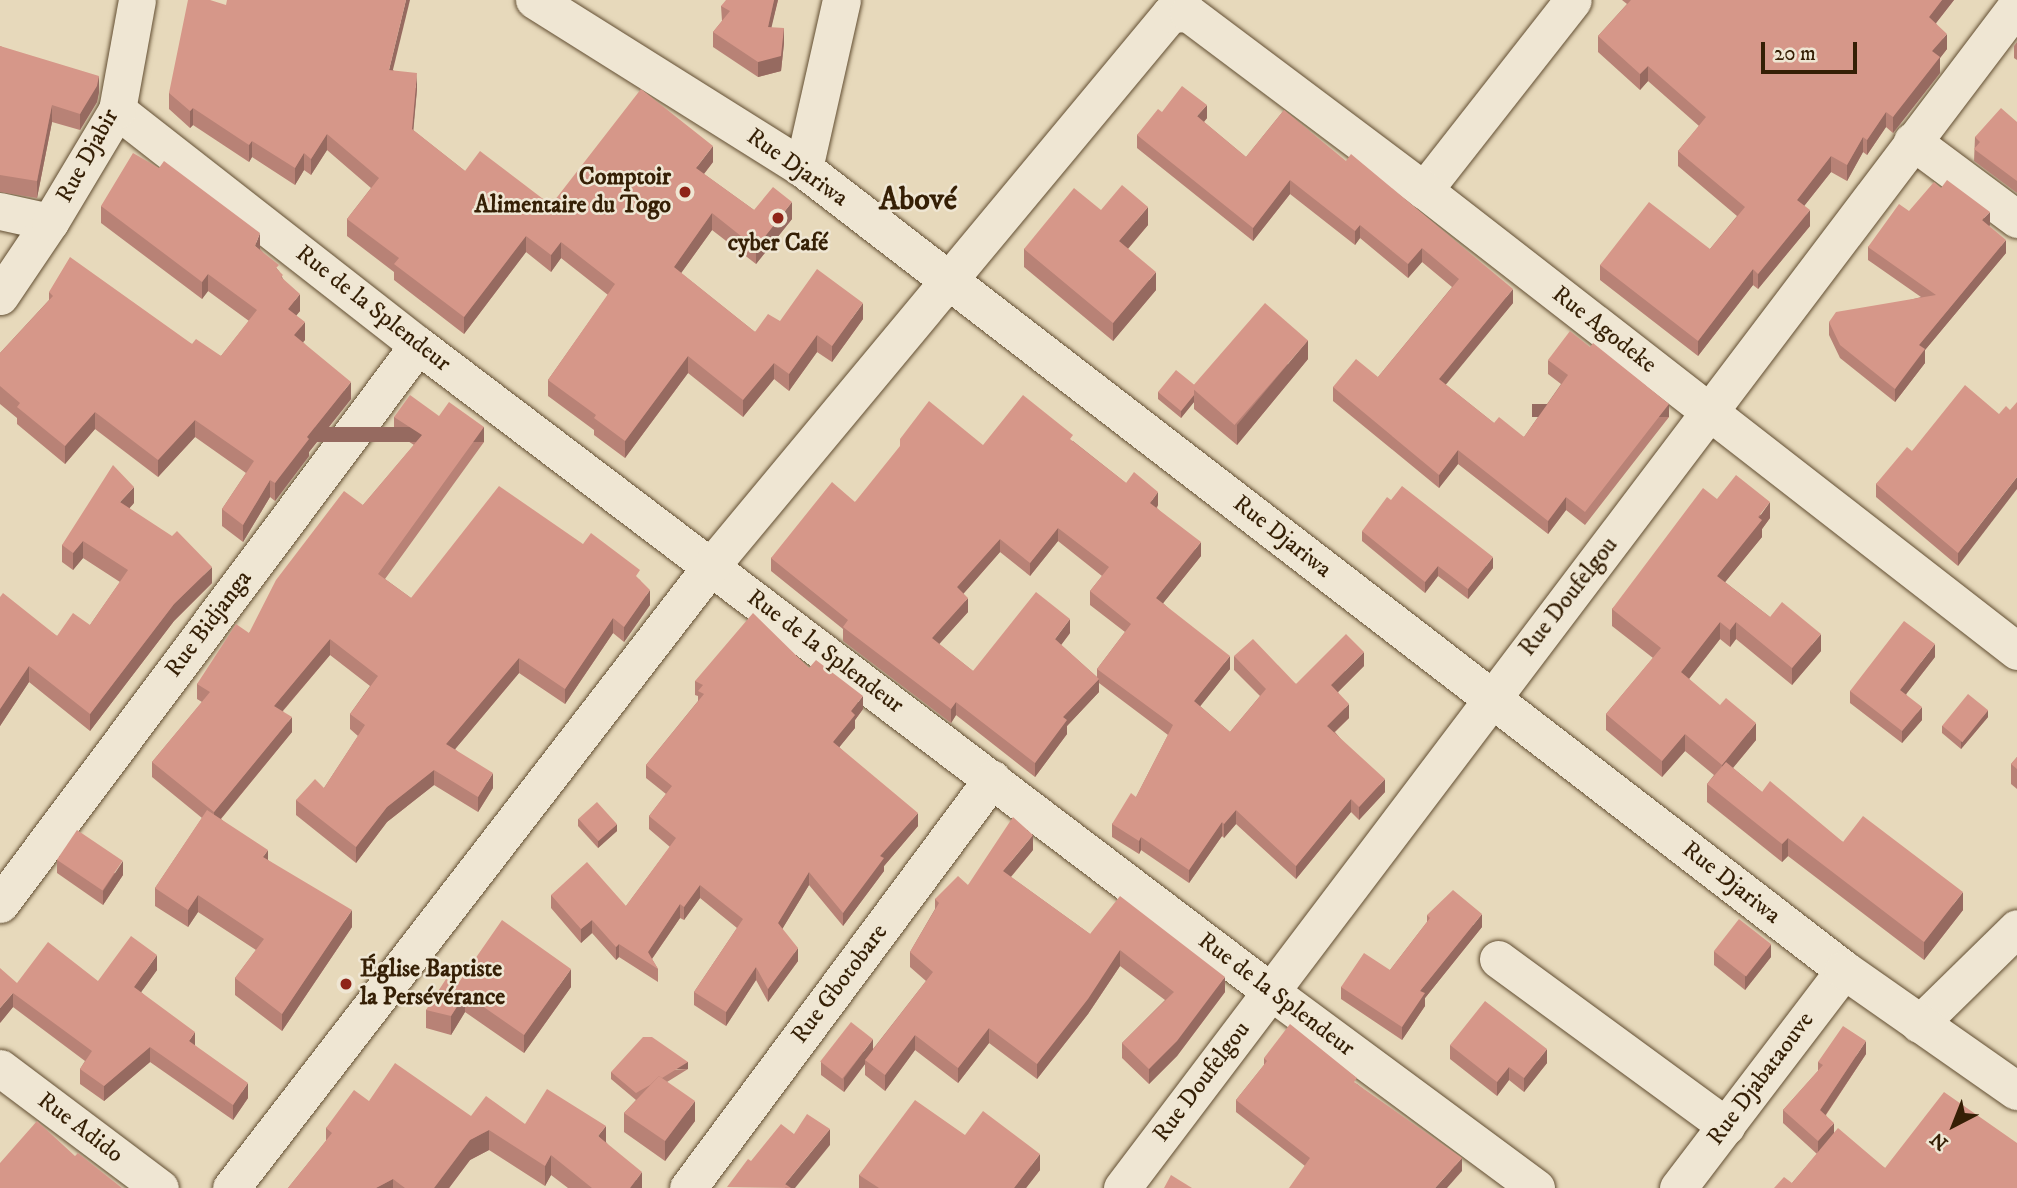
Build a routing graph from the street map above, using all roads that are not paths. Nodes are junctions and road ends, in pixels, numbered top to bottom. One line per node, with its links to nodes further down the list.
1 (137, 0): 6 (street, Rue Djabir)
2 (535, 0): 8 (street, Rue Djariwa)
3 (842, 0): 8 (street)
4 (1573, 0): 9 (street)
5 (2017, 5): 7 (street, Rue Doufelgou)
6 (117, 110): 12 (street, Rue Djabir); 15 (street, Rue de la Splendeur)
7 (1912, 141): 11 (street); 16 (street, Rue Doufelgou)
8 (804, 169): 13 (street, Rue Djariwa)
9 (1424, 190): 13 (street, Rue Agodeke); 16 (street, Rue Agodeke)
10 (0, 211): 12 (street)
11 (2017, 219)
12 (50, 222): 14 (street, Rue Djabir)
13 (950, 281): 17 (street); 19 (street, Rue Djariwa)
14 (0, 296)
15 (418, 345): 17 (street, Rue de la Splendeur); 21 (street, Rue Bidjanga)
16 (1710, 414): 18 (street, Rue Agodeke); 19 (street, Rue Doufelgou)
17 (711, 566): 20 (street, Rue de la Splendeur); 31 (street)
18 (2017, 651)
19 (1491, 698): 24 (street, Rue Djariwa); 25 (street, Rue Doufelgou)
20 (992, 779): 25 (street, Rue de la Splendeur); 32 (street, Rue Gbotobare)
21 (0, 904)
22 (2017, 928): 26 (street)
23 (1498, 959): 29 (street)
24 (1844, 970): 26 (street, Rue Djariwa); 29 (street, Rue Djabataouve)
25 (1270, 991): 33 (street, Rue Doufelgou); 34 (street, Rue de la Splendeur)
26 (1919, 1024): 28 (street, Rue Djariwa)
27 (0, 1068): 30 (street, Rue Adido)
28 (2017, 1091)
29 (1726, 1126): 35 (street, Rue Djabataouve)
30 (160, 1188)
31 (231, 1188)
32 (688, 1188)
33 (1122, 1188)
34 (1536, 1188)
35 (1678, 1188)

